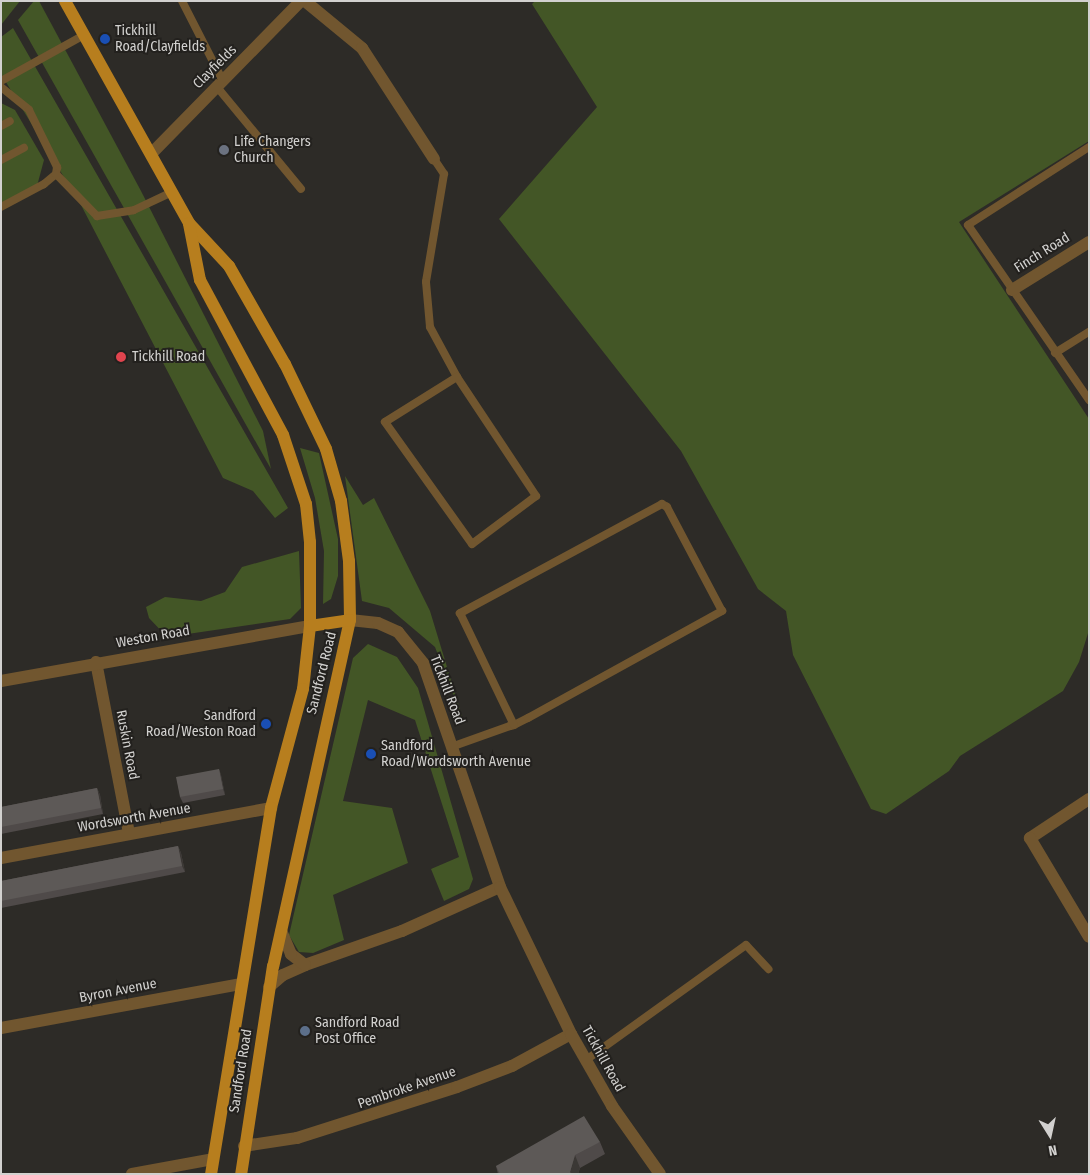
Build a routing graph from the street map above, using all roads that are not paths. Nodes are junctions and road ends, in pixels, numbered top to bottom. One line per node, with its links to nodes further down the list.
1 (65, 1): 4 (main road)
2 (182, 1): 6 (lane)
3 (303, 1): 6 (street, Clayfields); 13 (street, Clayfields)
4 (84, 35): 5 (lane); 12 (main road)
5 (1, 81)
6 (220, 84): 12 (street, Clayfields); 16 (lane)
7 (1, 87): 15 (lane)
8 (10, 121): 9 (lane)
9 (1, 126)
10 (1089, 147): 21 (lane)
11 (24, 148): 14 (lane)
12 (151, 154): 17 (main road)
13 (434, 158): 24 (lane)
14 (1, 160)
15 (56, 174): 17 (lane); 18 (lane)
16 (301, 189)
17 (172, 192): 19 (main road)
18 (1, 207)
19 (188, 223): 26 (main road); 27 (main road)
20 (1089, 242): 21 (street, Finch Road)
21 (1012, 290): 23 (lane)
22 (1089, 332): 23 (lane)
23 (1055, 353): 25 (lane)
24 (457, 377): 24 (lane)
25 (1089, 400)
26 (350, 620): 27 (main road, Sandford Road); 31 (street, Tickhill Road); 37 (main road, Sandford Road)
27 (310, 626): 28 (street, Weston Road); 33 (main road, Sandford Road)
28 (96, 662): 29 (street, Weston Road); 34 (street, Ruskin Road)
29 (1, 681)
30 (514, 725): 30 (lane); 31 (lane)
31 (451, 747): 36 (street, Tickhill Road)
32 (1089, 799): 38 (street)
33 (271, 808): 34 (street, Wordsworth Avenue); 41 (main road, Sandford Road)
34 (129, 833): 35 (street, Wordsworth Avenue)
35 (1, 858)
36 (500, 886): 39 (street); 44 (street, Tickhill Road)
37 (280, 932): 39 (street); 42 (main road, Sandford Road)
38 (1089, 937)
39 (305, 965): 42 (street)
40 (768, 969): 45 (lane)
41 (240, 984): 43 (street, Byron Avenue); 47 (main road, Sandford Road)
42 (269, 988): 46 (main road, Sandford Road)
43 (1, 1028)
44 (572, 1034): 45 (street, Tickhill Road); 46 (street, Pembroke Avenue)
45 (586, 1060): 51 (street, Tickhill Road)
46 (244, 1146): 50 (main road, Sandford Road)
47 (213, 1159): 48 (street); 49 (main road, Sandford Road)
48 (132, 1174)
49 (211, 1174)
50 (241, 1174)
51 (660, 1174)

